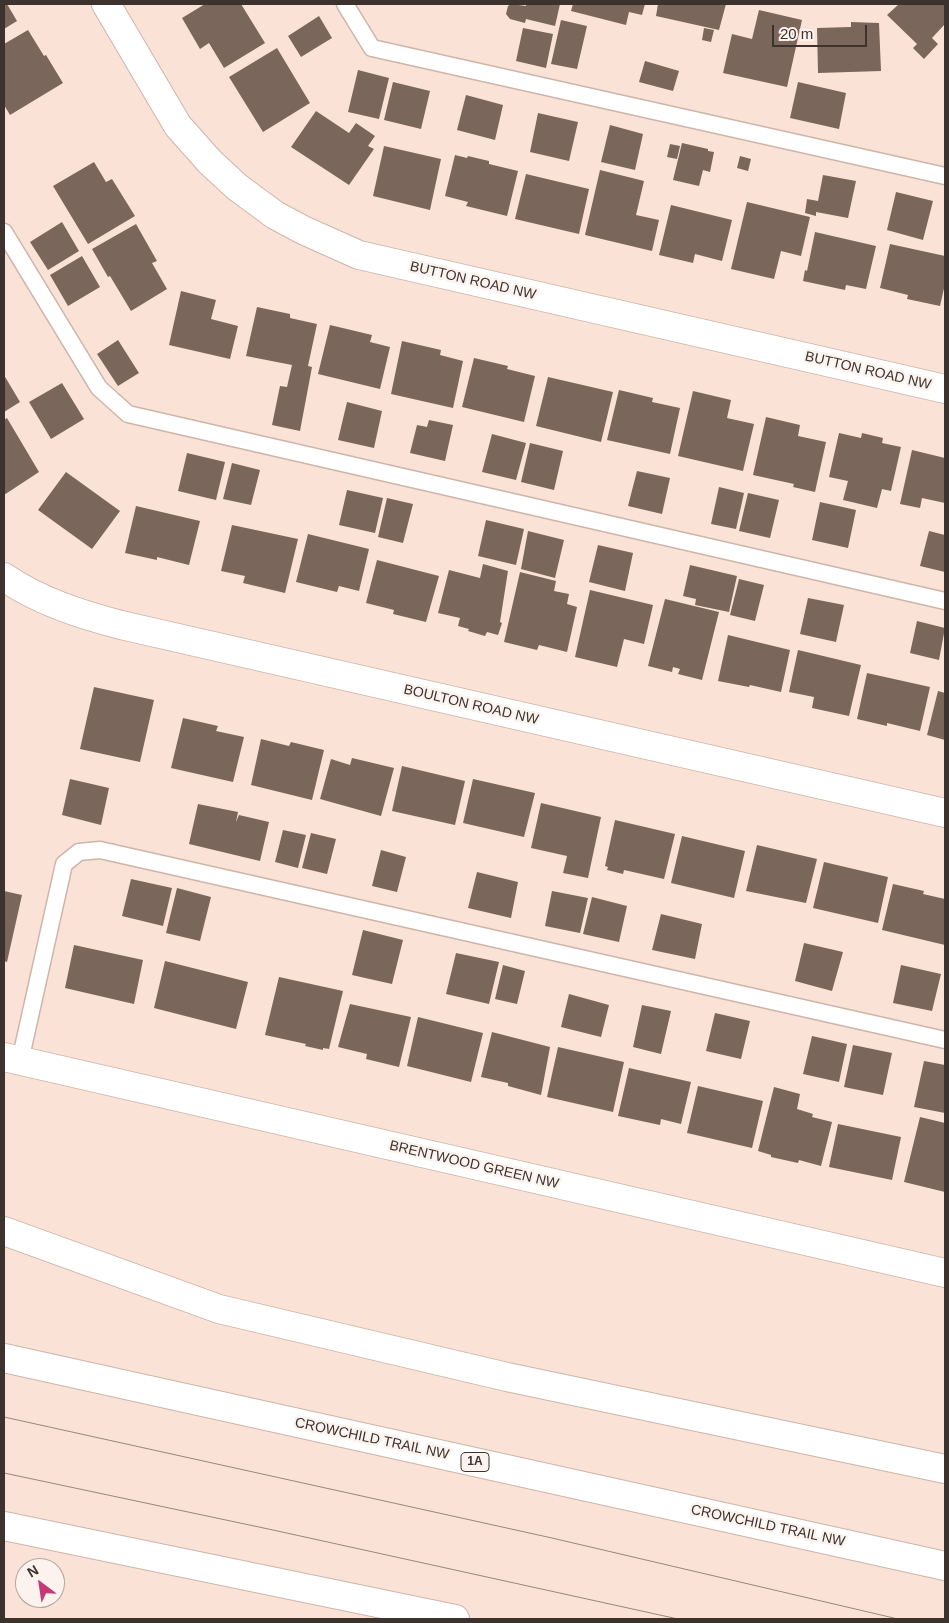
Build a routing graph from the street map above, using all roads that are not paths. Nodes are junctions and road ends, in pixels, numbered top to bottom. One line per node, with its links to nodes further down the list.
1 (106, 4): 5 (main road, BUTTON ROAD NW)
2 (345, 4): 3 (lane)
3 (945, 176)
4 (4, 232): 7 (lane)
5 (945, 389)
6 (4, 577): 8 (main road, BOULTON ROAD NW)
7 (945, 601)
8 (945, 813)
9 (945, 1040): 10 (lane)
10 (12, 1059): 12 (main road, BRENTWOOD GREEN NW)
11 (4, 1230): 14 (main road)
12 (945, 1273)
13 (4, 1358): 16 (main road, CROWCHILD TRAIL NW / 1A)
14 (945, 1469)
15 (4, 1526): 17 (main road)
16 (945, 1566)
17 (375, 1602): 18 (main road); 19 (main road)
18 (400, 1619)
19 (455, 1619)

